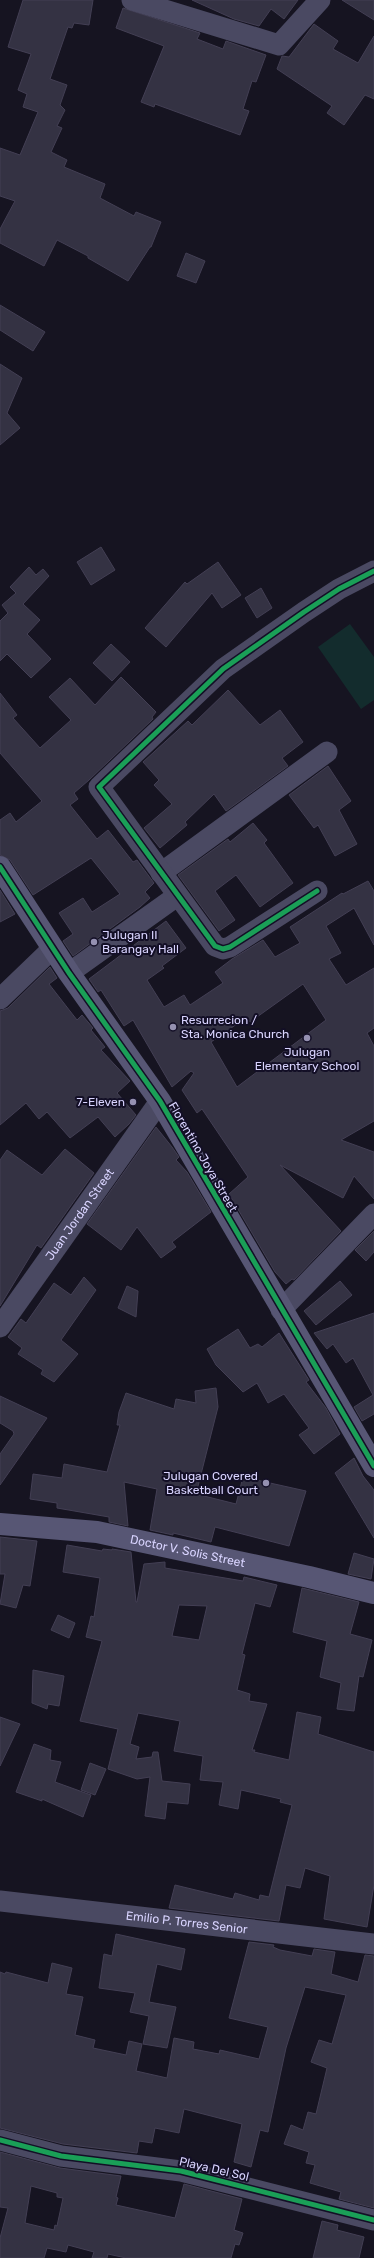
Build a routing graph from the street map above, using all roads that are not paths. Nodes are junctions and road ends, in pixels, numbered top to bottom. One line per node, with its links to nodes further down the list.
1 (132, 0): 2 (street)
2 (320, 0)
3 (374, 571): 6 (street)
4 (327, 752): 6 (street)
5 (0, 867): 9 (street, Florentino Joya Street)
6 (161, 873): 8 (street)
7 (317, 891): 8 (street)
8 (177, 896): 10 (street)
9 (53, 948): 10 (street, Florentino Joya Street); 11 (street)
10 (69, 973): 12 (street, Florentino Joya Street)
11 (0, 999)
12 (160, 1101): 14 (street, Florentino Joya Street); 15 (street, Juan Jordan Street)
13 (374, 1214): 14 (street)
14 (281, 1310): 16 (street, Florentino Joya Street)
15 (0, 1327)
16 (374, 1466)
17 (0, 1524): 18 (street, Doctor V. Solis Street)
18 (374, 1593)
19 (0, 1901): 20 (street, Emilio P. Torres Senior)
20 (374, 1944)
21 (0, 2140): 22 (street, Playa Del Sol)
22 (374, 2220)

